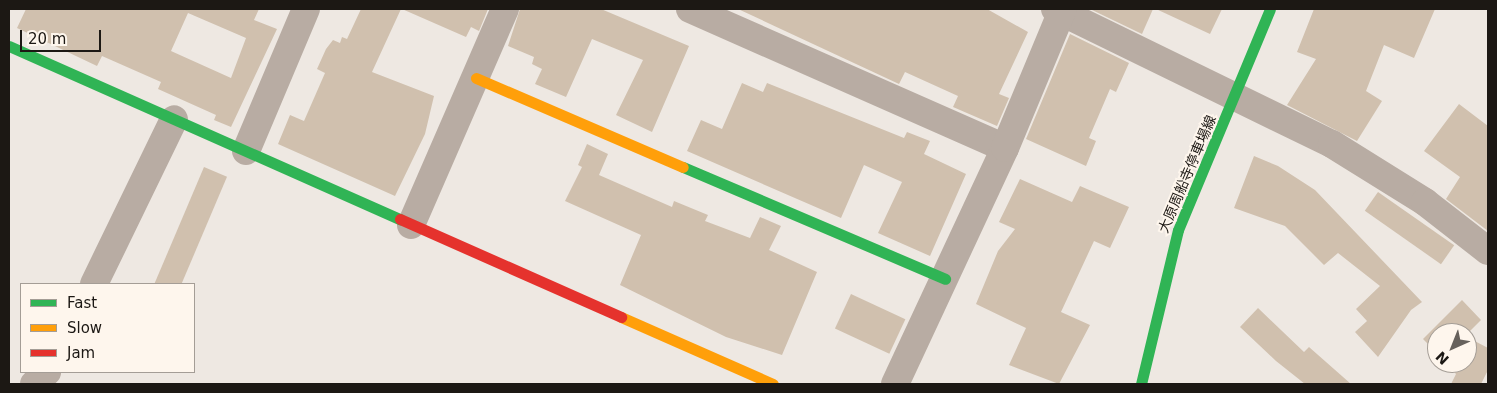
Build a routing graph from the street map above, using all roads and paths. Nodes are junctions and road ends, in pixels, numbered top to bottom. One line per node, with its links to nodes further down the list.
1 (306, 9): 11 (street)
2 (505, 9): 7 (street)
3 (690, 9): 10 (street)
4 (1270, 9): 8 (street, 大原周船寺停車場線)
5 (1060, 10): 8 (street); 10 (street)
6 (9, 46): 9 (street)
7 (476, 78): 12 (street); 14 (street)
8 (1237, 94): 13 (street); 20 (street, 大原周船寺停車場線)
9 (174, 119): 11 (street); 15 (street)
10 (1005, 148): 14 (street)
11 (246, 151): 12 (street)
12 (412, 225): 18 (street)
13 (1488, 251)
14 (945, 279): 19 (street)
15 (94, 283)
16 (46, 373): 17 (street)
17 (34, 384)
18 (773, 384)
19 (895, 384)
20 (1141, 384)

